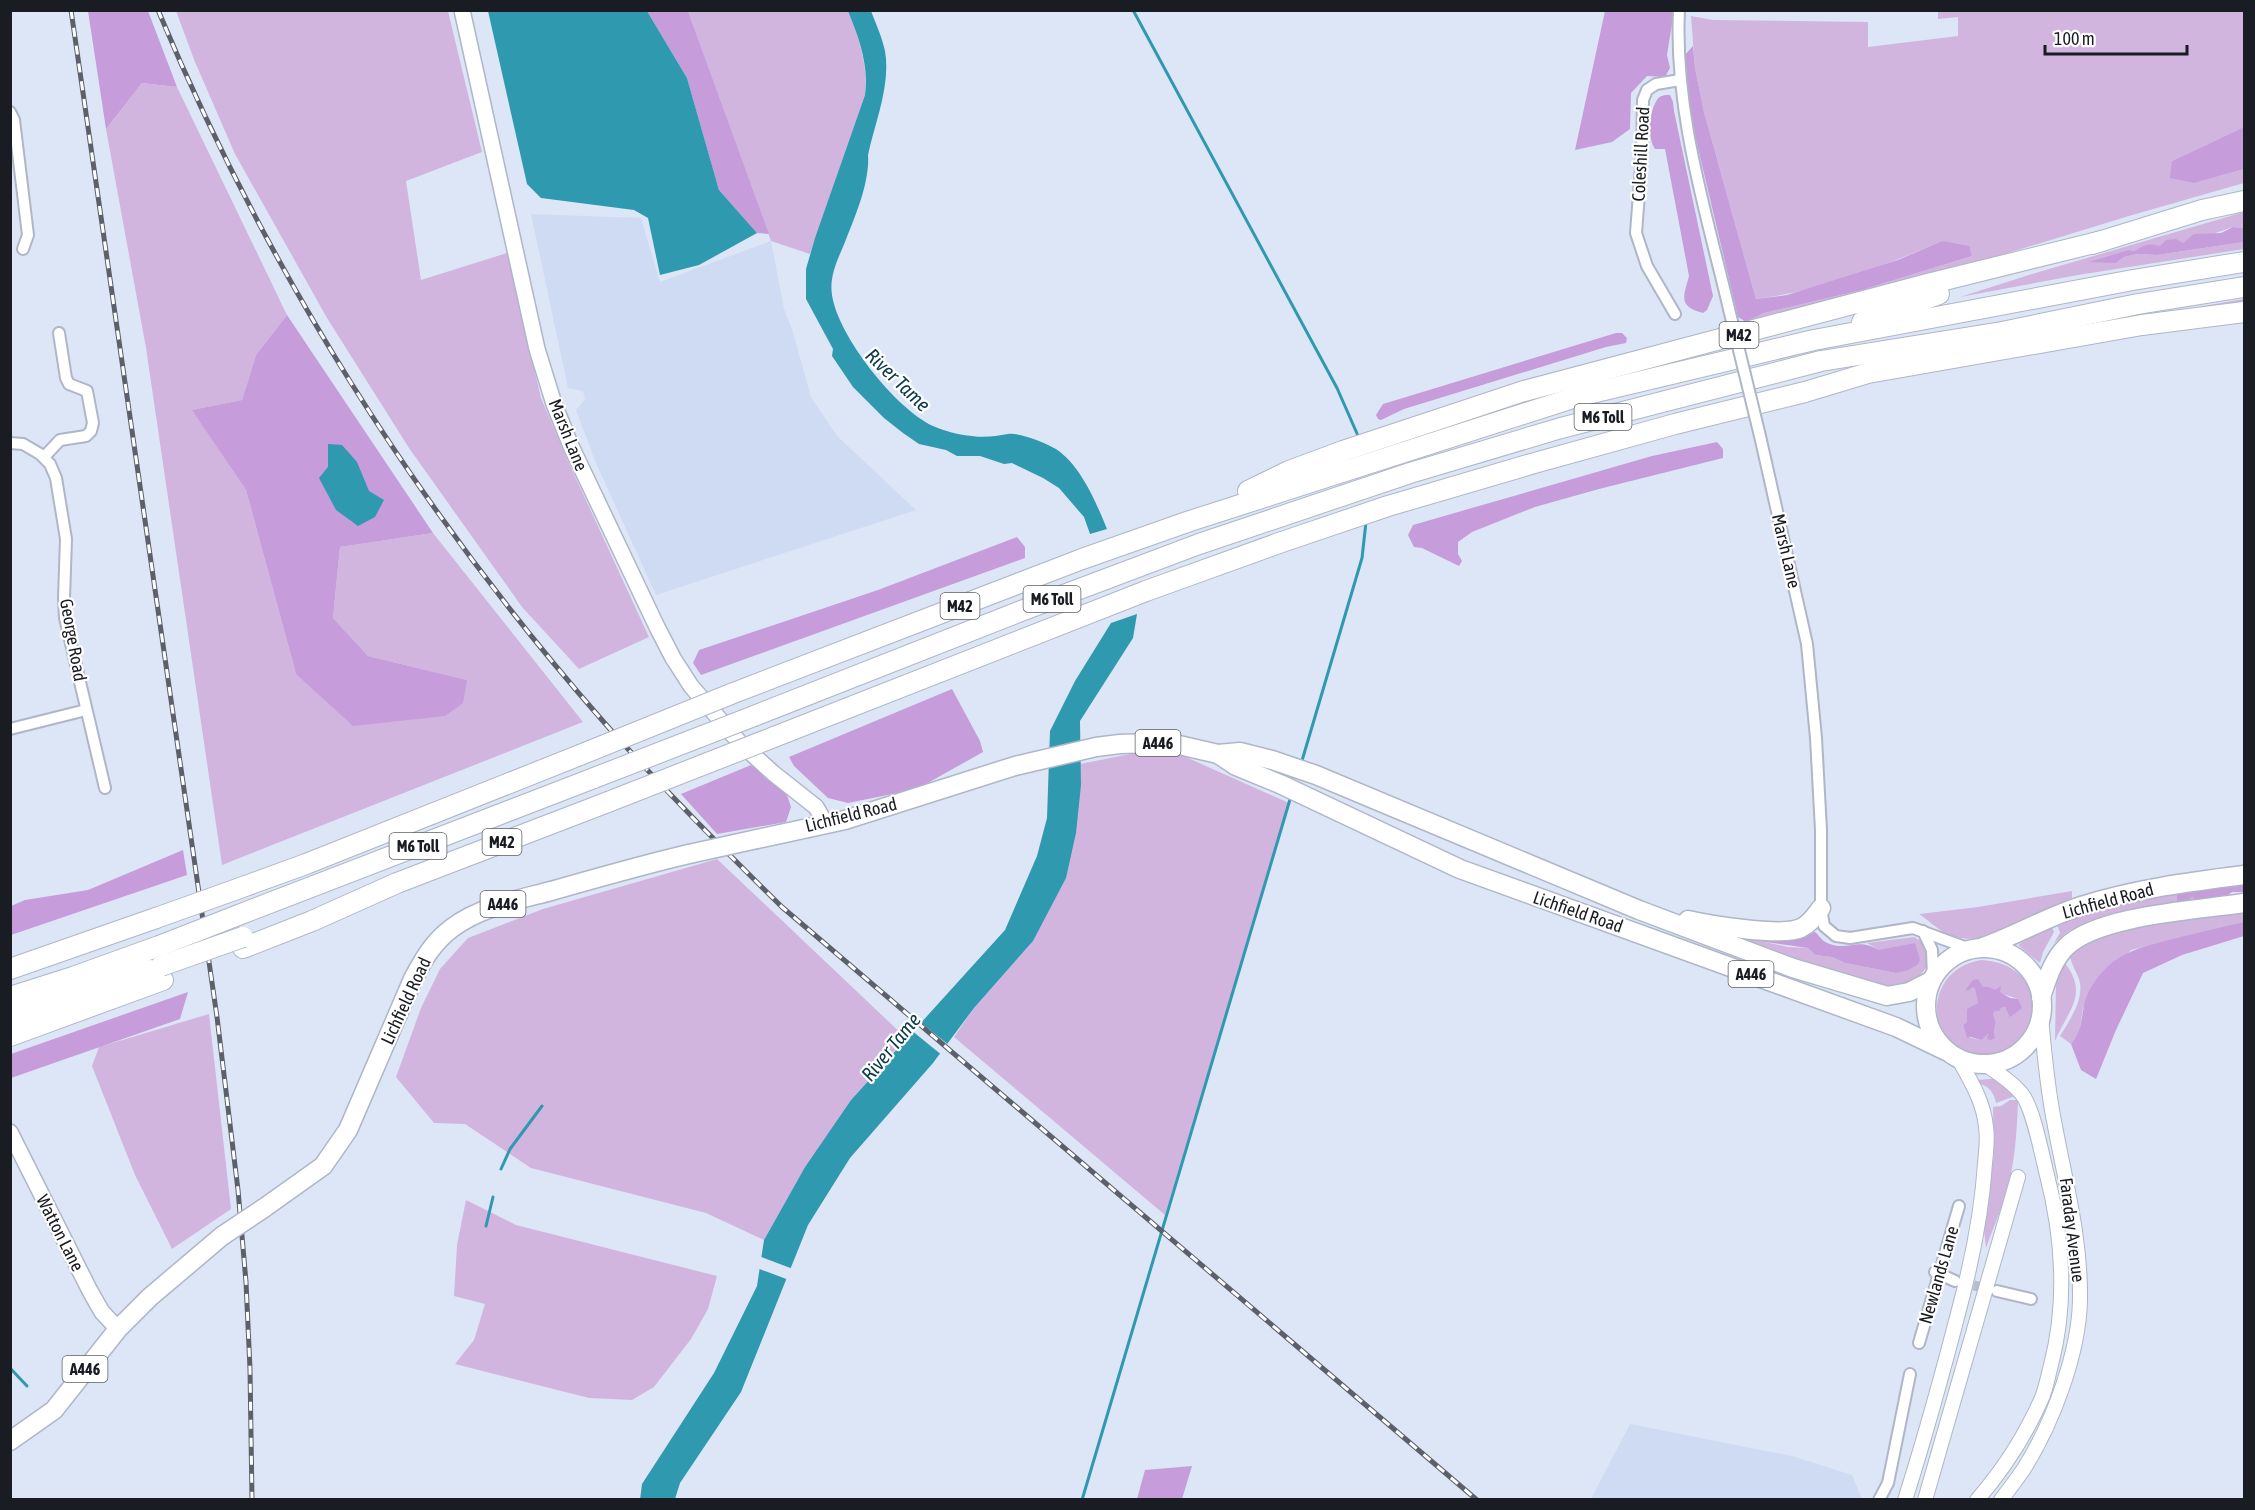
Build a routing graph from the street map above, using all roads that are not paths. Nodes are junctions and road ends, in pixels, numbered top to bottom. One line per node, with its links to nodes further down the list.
1 (462, 10): 23 (main road, Marsh Lane)
2 (1679, 10): 3 (street)
3 (1680, 80): 11 (street, Coleshill Road); 26 (street, Marsh Lane, bridge)
4 (10, 112): 7 (street)
5 (2244, 201): 6 (highway, M42)
6 (2102, 240): 14 (highway, M42); 17 (highway, M42)
7 (22, 249)
8 (2244, 262): 14 (highway)
9 (2244, 287): 33 (highway, M6 Toll, bridge)
10 (2244, 312): 15 (highway, M42)
11 (1675, 314)
12 (2244, 322): 15 (highway)
13 (59, 333): 18 (street)
14 (1814, 340): 17 (highway, M42)
15 (1805, 392): 31 (highway, M42, bridge)
16 (10, 443): 18 (street)
17 (1380, 449): 30 (highway, M42, bridge)
18 (44, 457): 19 (street, George Road)
19 (86, 710): 20 (street); 22 (street, George Road)
20 (10, 729)
21 (1218, 754): 23 (highway, Lichfield Road / A446); 27 (highway, Lichfield Road / A446); 38 (highway, Lichfield Road / A446)
22 (105, 788)
23 (818, 825): 47 (highway, Lichfield Road / A446, bridge)
24 (2244, 875): 29 (highway, Lichfield Road)
25 (2244, 903): 34 (highway, Lichfield Road)
26 (1821, 908): 27 (highway); 28 (street, Marsh Lane)
27 (1639, 910): 32 (highway, Lichfield Road / A446)
28 (1923, 931): 29 (street, Marsh Lane); 32 (street)
29 (1974, 949): 32 (highway); 34 (highway)
30 (10, 969)
31 (162, 973): 35 (highway, M42); 37 (highway)
32 (1932, 979): 38 (highway)
33 (10, 997)
34 (2042, 997): 36 (highway)
35 (10, 1017)
36 (2041, 1017): 39 (highway); 55 (street, Faraday Avenue)
37 (10, 1036)
38 (1953, 1056): 39 (highway); 44 (street)
39 (1986, 1065): 54 (street, Faraday Avenue)
40 (10, 1132): 47 (main road, Watton Lane)
41 (2018, 1177): 45 (street)
42 (1959, 1206): 43 (street, Newlands Lane)
43 (1937, 1273): 44 (street); 48 (street, Newlands Lane)
44 (1961, 1281): 45 (street); 52 (street)
45 (1992, 1289): 46 (street); 53 (street)
46 (2031, 1299)
47 (118, 1329): 50 (highway, Lichfield Road / A446)
48 (1919, 1343)
49 (1910, 1374): 51 (street)
50 (10, 1441)
51 (1879, 1500)
52 (1905, 1500)
53 (1925, 1500)
54 (1977, 1500)
55 (2001, 1500)

